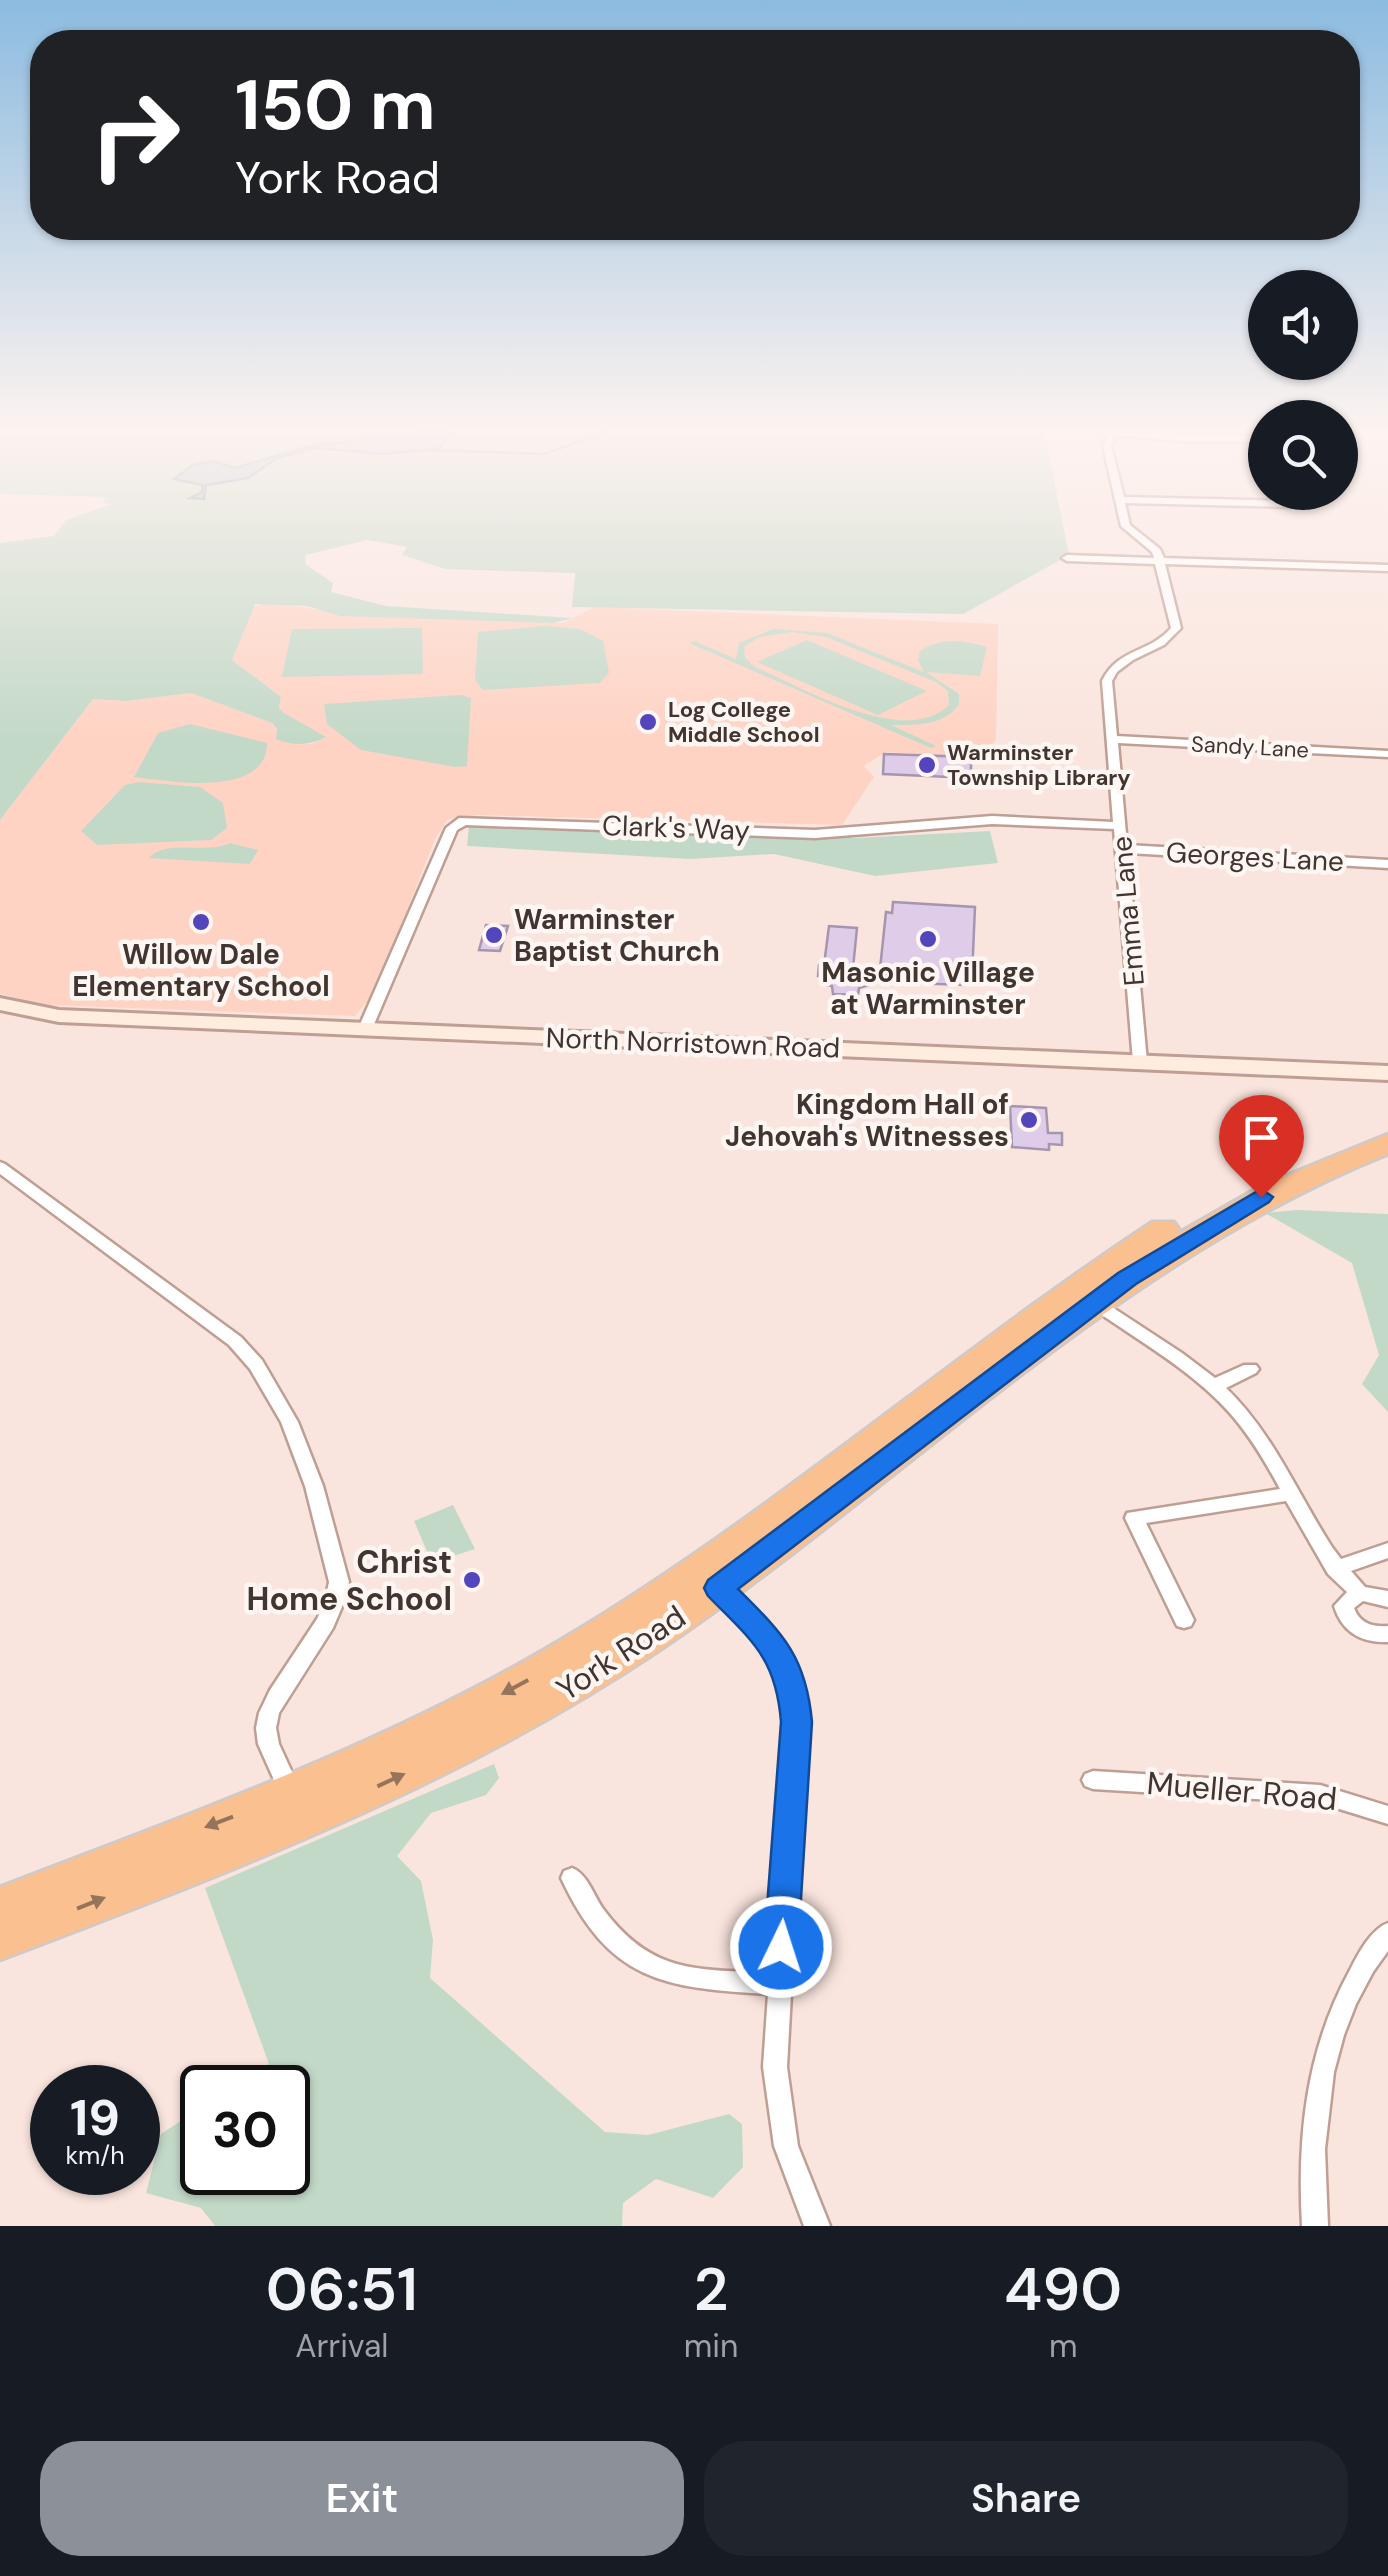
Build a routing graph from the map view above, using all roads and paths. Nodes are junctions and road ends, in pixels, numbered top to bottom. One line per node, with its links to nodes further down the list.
1 (1136, 534): 3 (street)
2 (1067, 558): 3 (street)
3 (1160, 561): 4 (street); 5 (street, Emma Lane)
4 (1388, 568)
5 (1113, 740): 6 (street, Sandy Lane); 7 (street, Emma Lane)
6 (1388, 754)
7 (1121, 826): 8 (street, Emma Lane); 11 (street, Clark's Way)
8 (1123, 849): 9 (street, Georges Lane); 12 (street, Emma Lane)
9 (1388, 864)
10 (0, 1004): 11 (street, North Norristown Road)
11 (366, 1029): 12 (street, North Norristown Road)
12 (1140, 1062): 13 (street, North Norristown Road)
13 (1388, 1073)
14 (1388, 1126): 17 (highway, York Road)
15 (1388, 1142): 17 (highway, York Road)
16 (0, 1167): 29 (street)
17 (1086, 1296): 19 (street); 23 (highway, York Road); 29 (highway, York Road, one-way to 29)
18 (1250, 1369): 19 (street)
19 (1212, 1387): 20 (street)
20 (1290, 1494): 22 (street); 26 (street)
21 (1388, 1550): 22 (street)
22 (1335, 1570): 24 (street)
23 (718, 1588): 34 (highway, York Road, one-way to 23); 35 (street)
24 (1359, 1593): 25 (street); 27 (street)
25 (1388, 1599)
26 (1184, 1620)
27 (1388, 1634)
28 (1092, 1780): 30 (street, Mueller Road)
29 (292, 1794): 32 (highway, York Road, one-way to 32)
30 (1388, 1814)
31 (572, 1878): 35 (street)
32 (0, 1907)
33 (1388, 1933): 37 (street)
34 (0, 1939)
35 (779, 1984): 36 (street)
36 (817, 2226)
37 (1315, 2226)

